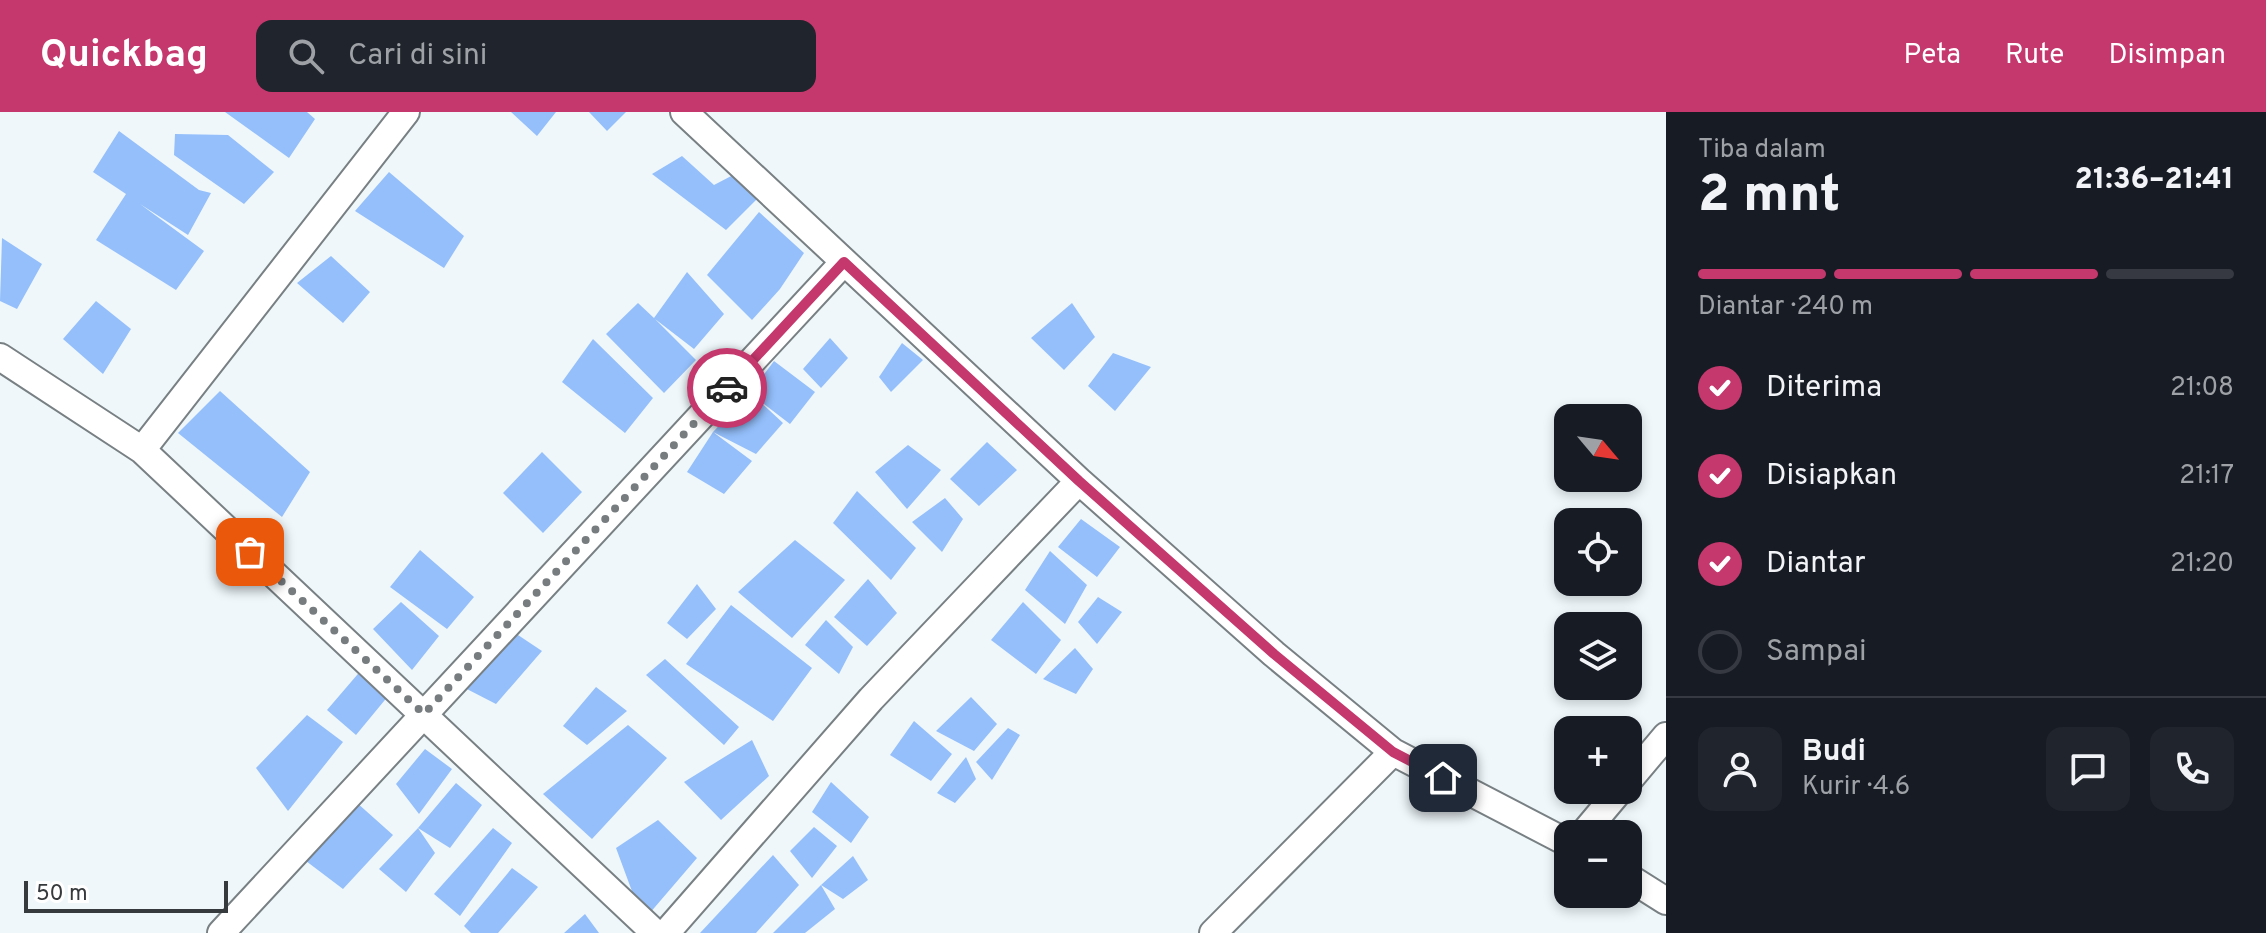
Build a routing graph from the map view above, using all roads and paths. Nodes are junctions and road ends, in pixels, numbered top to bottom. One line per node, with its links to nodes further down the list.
1 (406, 112): 5 (street)
2 (684, 112): 3 (street)
3 (844, 262): 6 (street); 7 (street)
4 (0, 357): 5 (street)
5 (142, 450): 7 (street)
6 (1079, 481): 9 (street); 18 (street)
7 (424, 714): 16 (street); 17 (street)
8 (1666, 736): 10 (street)
9 (1393, 752): 13 (street); 19 (street)
10 (1642, 764)
11 (1608, 804): 12 (street)
12 (1595, 820)
13 (1554, 836)
14 (1642, 886): 15 (street)
15 (1666, 901)
16 (221, 933)
17 (655, 933)
18 (666, 933)
19 (1213, 933)

